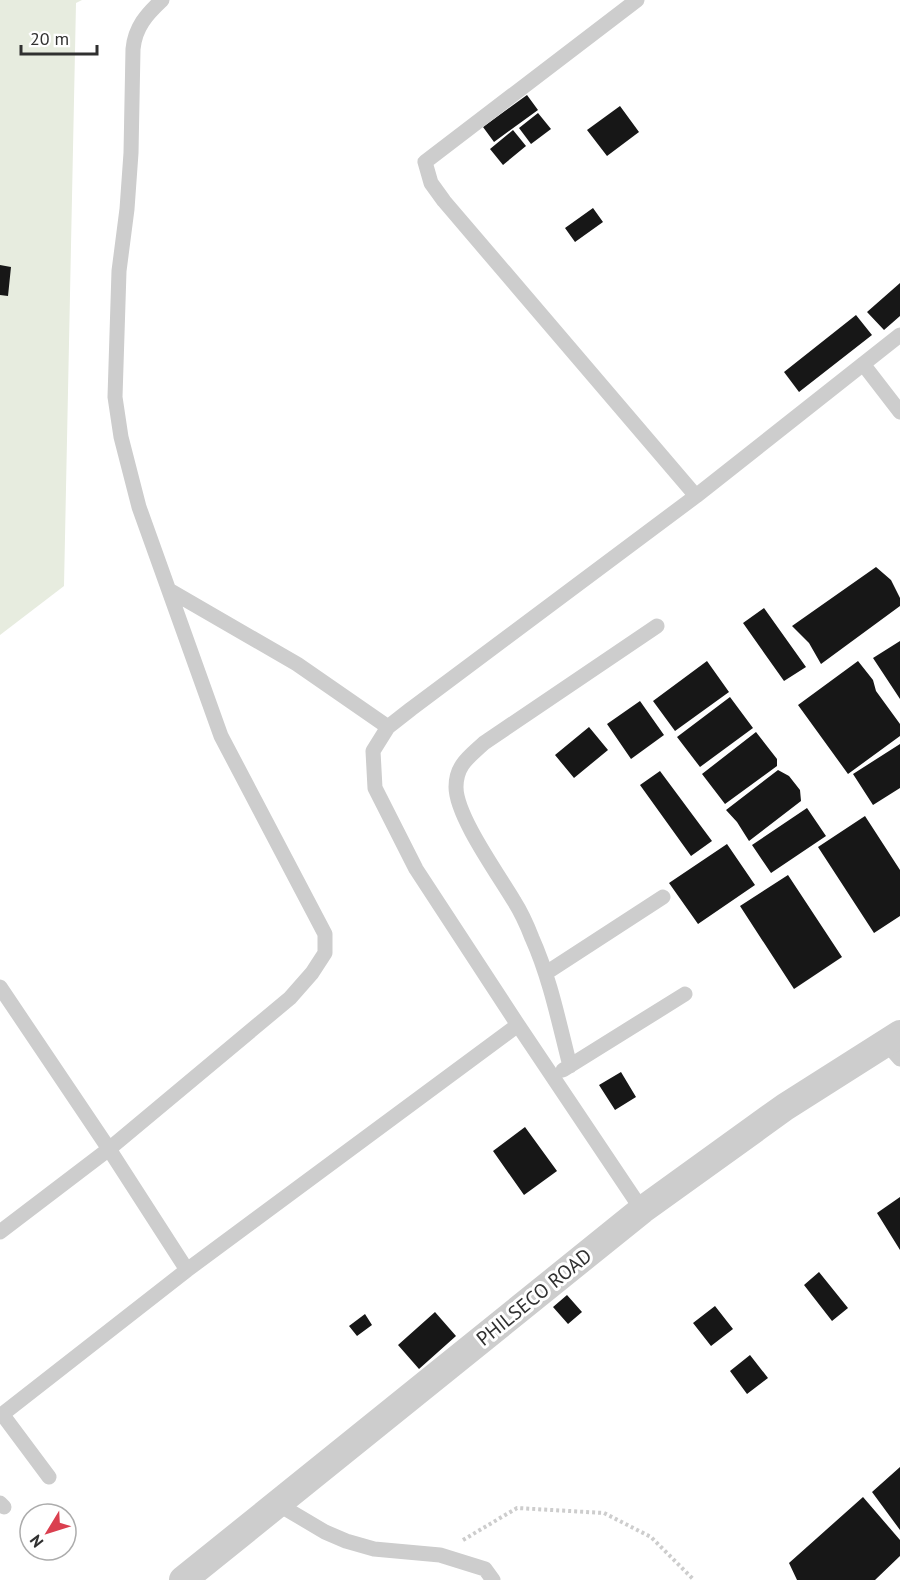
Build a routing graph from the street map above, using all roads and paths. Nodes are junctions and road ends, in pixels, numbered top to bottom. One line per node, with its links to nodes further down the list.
1 (162, 0): 7 (lane)
2 (638, 0): 6 (lane)
3 (900, 334): 4 (lane)
4 (863, 364): 5 (lane); 6 (lane)
5 (900, 412)
6 (696, 496): 9 (lane)
7 (169, 590): 9 (lane); 18 (lane)
8 (657, 626): 11 (lane)
9 (388, 727): 14 (lane)
10 (663, 897): 11 (lane)
11 (546, 973): 16 (lane)
12 (0, 987): 18 (lane)
13 (685, 994): 16 (lane)
14 (518, 1025): 17 (lane); 21 (lane)
15 (895, 1045): 19 (street, PHILSECO ROAD)
16 (570, 1066): 17 (lane)
17 (552, 1077): 19 (lane)
18 (109, 1149): 20 (lane); 21 (lane)
19 (642, 1210): 24 (street, PHILSECO ROAD)
20 (0, 1232)
21 (187, 1270): 22 (lane)
22 (1, 1415): 23 (lane)
23 (49, 1477)
24 (276, 1503): 25 (lane); 26 (street, PHILSECO ROAD)
25 (440, 1554): 27 (lane); 28 (path)
26 (183, 1580)
27 (493, 1580)
28 (694, 1580)

